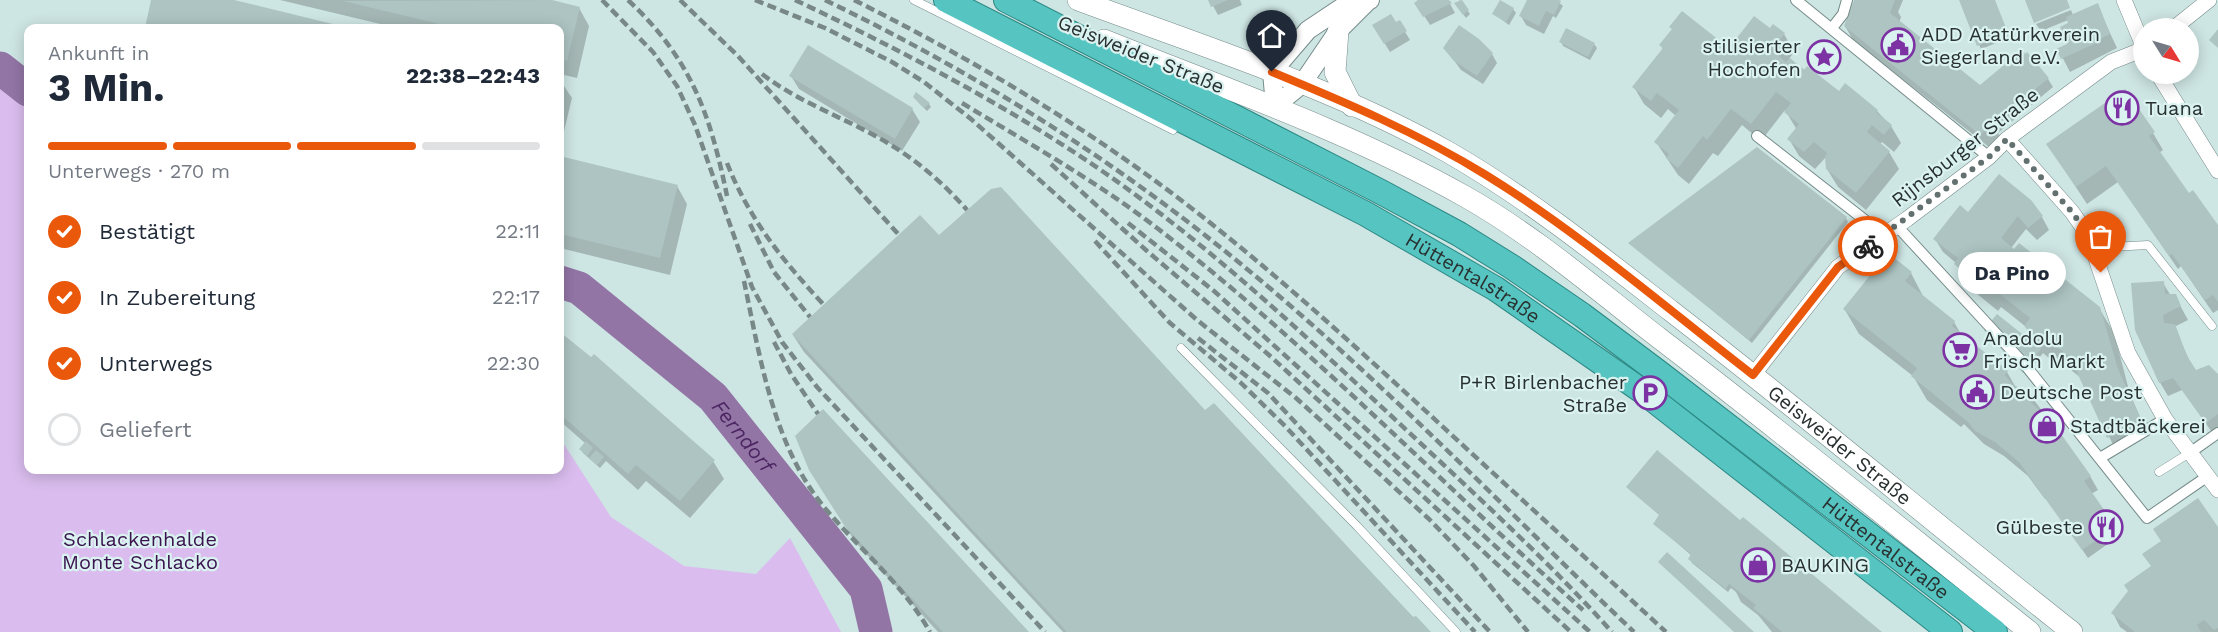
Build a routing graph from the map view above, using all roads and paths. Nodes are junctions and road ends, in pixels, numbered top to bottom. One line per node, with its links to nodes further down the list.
1 (914, 0): 20 (lane)
2 (946, 0): 40 (highway, Hüttentalstraße)
3 (1007, 0): 18 (main road, Geisweider Straße); 41 (highway, Hüttentalstraße)
4 (1078, 0): 15 (main road, Geisweider Straße)
5 (1796, 0): 12 (street)
6 (1847, 0): 12 (street)
7 (2124, 0): 11 (street)
8 (2209, 0): 10 (street)
9 (1369, 1): 13 (street); 15 (street)
10 (2186, 18)
11 (2133, 22)
12 (1832, 28): 23 (street)
13 (1338, 31): 16 (street); 19 (main road)
14 (2133, 54): 22 (street, Rijnsburger Straße)
15 (1272, 72): 16 (main road, Geisweider Straße); 18 (street)
16 (1302, 84): 18 (street); 19 (main road, Geisweider Straße)
17 (2164, 84): 24 (street)
18 (1275, 106): 26 (main road, Geisweider Straße)
19 (1352, 106): 25 (main road, Geisweider Straße)
20 (1173, 130)
21 (1757, 136): 27 (street)
22 (2007, 139): 23 (street, Rijnsburger Straße); 28 (street)
23 (1989, 157): 27 (street, Rijnsburger Straße)
24 (2218, 171)
25 (1487, 176): 26 (main road); 31 (main road, Geisweider Straße)
26 (1468, 199): 42 (main road, Geisweider Straße)
27 (1891, 230): 31 (street, Rijnsburger Straße); 35 (street)
28 (2093, 248): 29 (lane); 32 (street)
29 (2212, 326)
30 (1180, 348): 39 (lane)
31 (1753, 375): 43 (main road, Geisweider Straße)
32 (2165, 419): 34 (street); 35 (street)
33 (2218, 433): 34 (street)
34 (2191, 452): 36 (lane); 37 (street)
35 (2100, 458): 37 (street)
36 (2159, 472)
37 (2208, 476): 38 (street)
38 (2218, 490)
39 (1456, 632)
40 (1950, 632)
41 (1995, 632)
42 (2030, 632)
43 (2072, 632)

